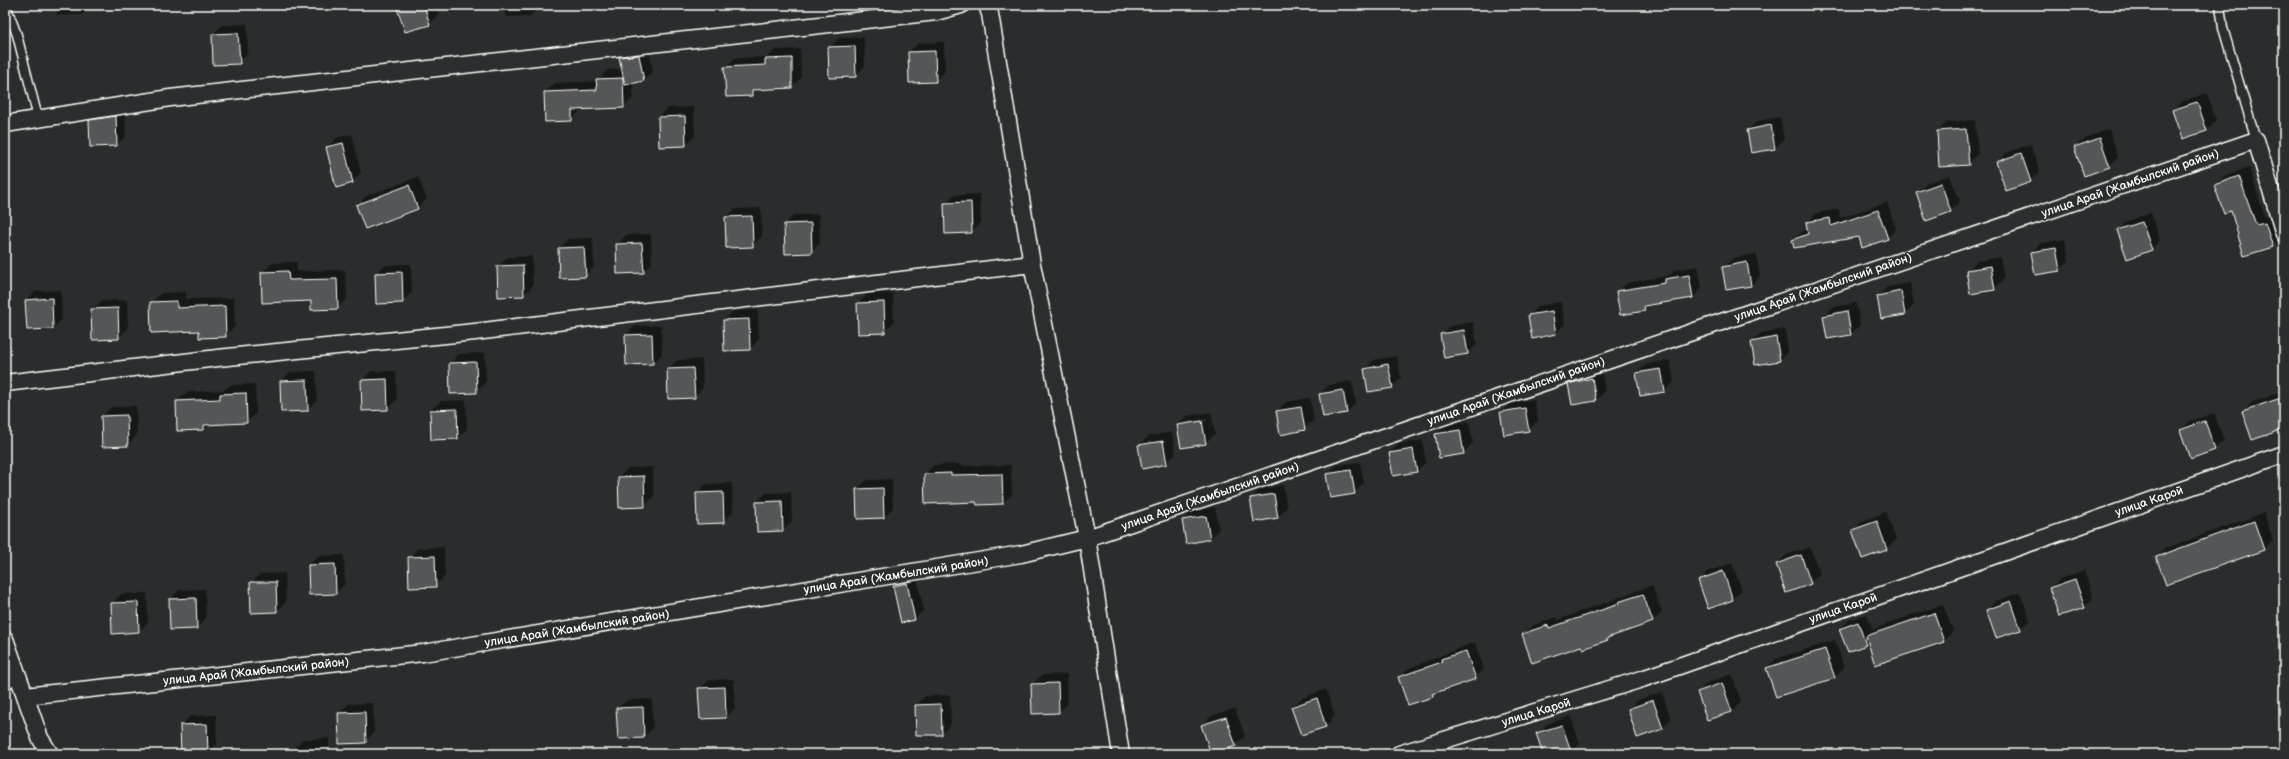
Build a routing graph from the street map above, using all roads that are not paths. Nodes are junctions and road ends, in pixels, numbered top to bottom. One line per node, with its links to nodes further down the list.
1 (6, 5): 5 (lane)
2 (961, 5): 5 (street)
3 (987, 5): 9 (street)
4 (2220, 5): 7 (lane)
5 (38, 118): 6 (street)
6 (5, 124)
7 (2256, 140): 8 (street); 12 (street, улица Арай (Жамбылский район))
8 (2284, 234)
9 (1032, 264): 10 (street); 12 (street)
10 (5, 383)
11 (2284, 454): 19 (street, улица Карой)
12 (1086, 538): 16 (street, улица Арай (Жамбылский район)); 18 (street)
13 (5, 639): 14 (street)
14 (17, 672): 15 (lane); 16 (street)
15 (5, 688)
16 (25, 696): 17 (street)
17 (50, 754)
18 (1121, 754)
19 (1399, 754)

